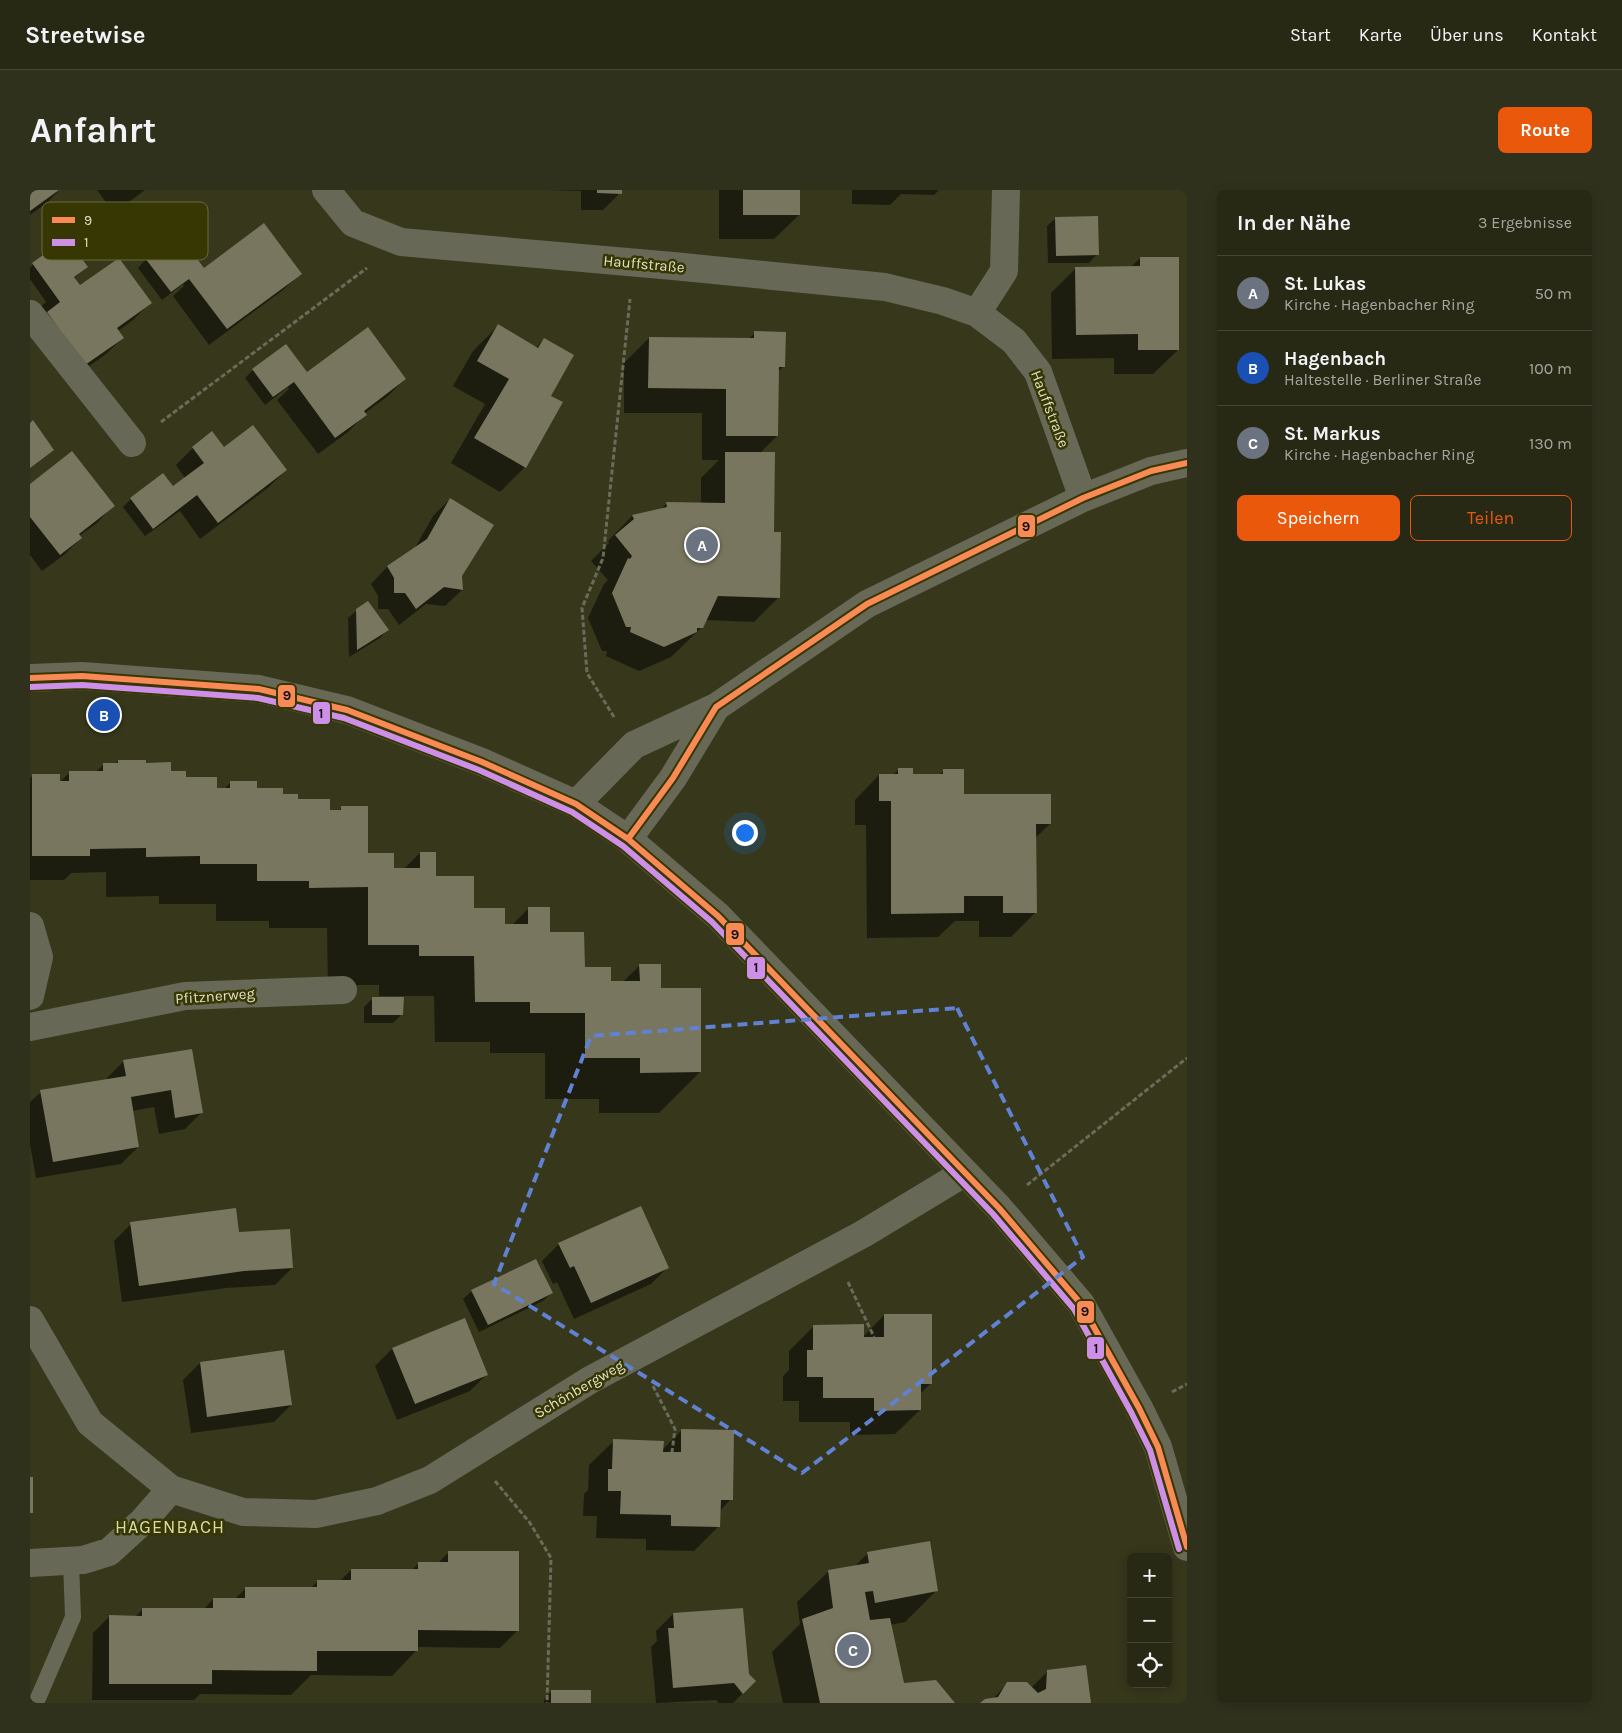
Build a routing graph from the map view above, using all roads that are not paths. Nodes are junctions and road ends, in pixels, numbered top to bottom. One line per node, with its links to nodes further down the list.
1 (326, 190): 3 (street, Hauffstraße)
2 (1006, 190): 3 (street)
3 (977, 313): 7 (street, Hauffstraße)
4 (30, 314): 5 (street)
5 (132, 443)
6 (1187, 463): 7 (street)
7 (1083, 498): 9 (street)
8 (30, 678): 10 (street)
9 (716, 707): 10 (street); 11 (street)
10 (576, 804): 11 (street)
11 (628, 839): 16 (street)
12 (30, 926): 14 (street)
13 (343, 990): 15 (street, Pfitznerweg)
14 (30, 996)
15 (30, 1027)
16 (964, 1173): 18 (street, Schönbergweg); 19 (street)
17 (30, 1320): 18 (street, Schönbergweg)
18 (171, 1489): 20 (street)
19 (1187, 1546)
20 (71, 1561): 21 (street); 22 (lane)
21 (30, 1563)
22 (36, 1703)

